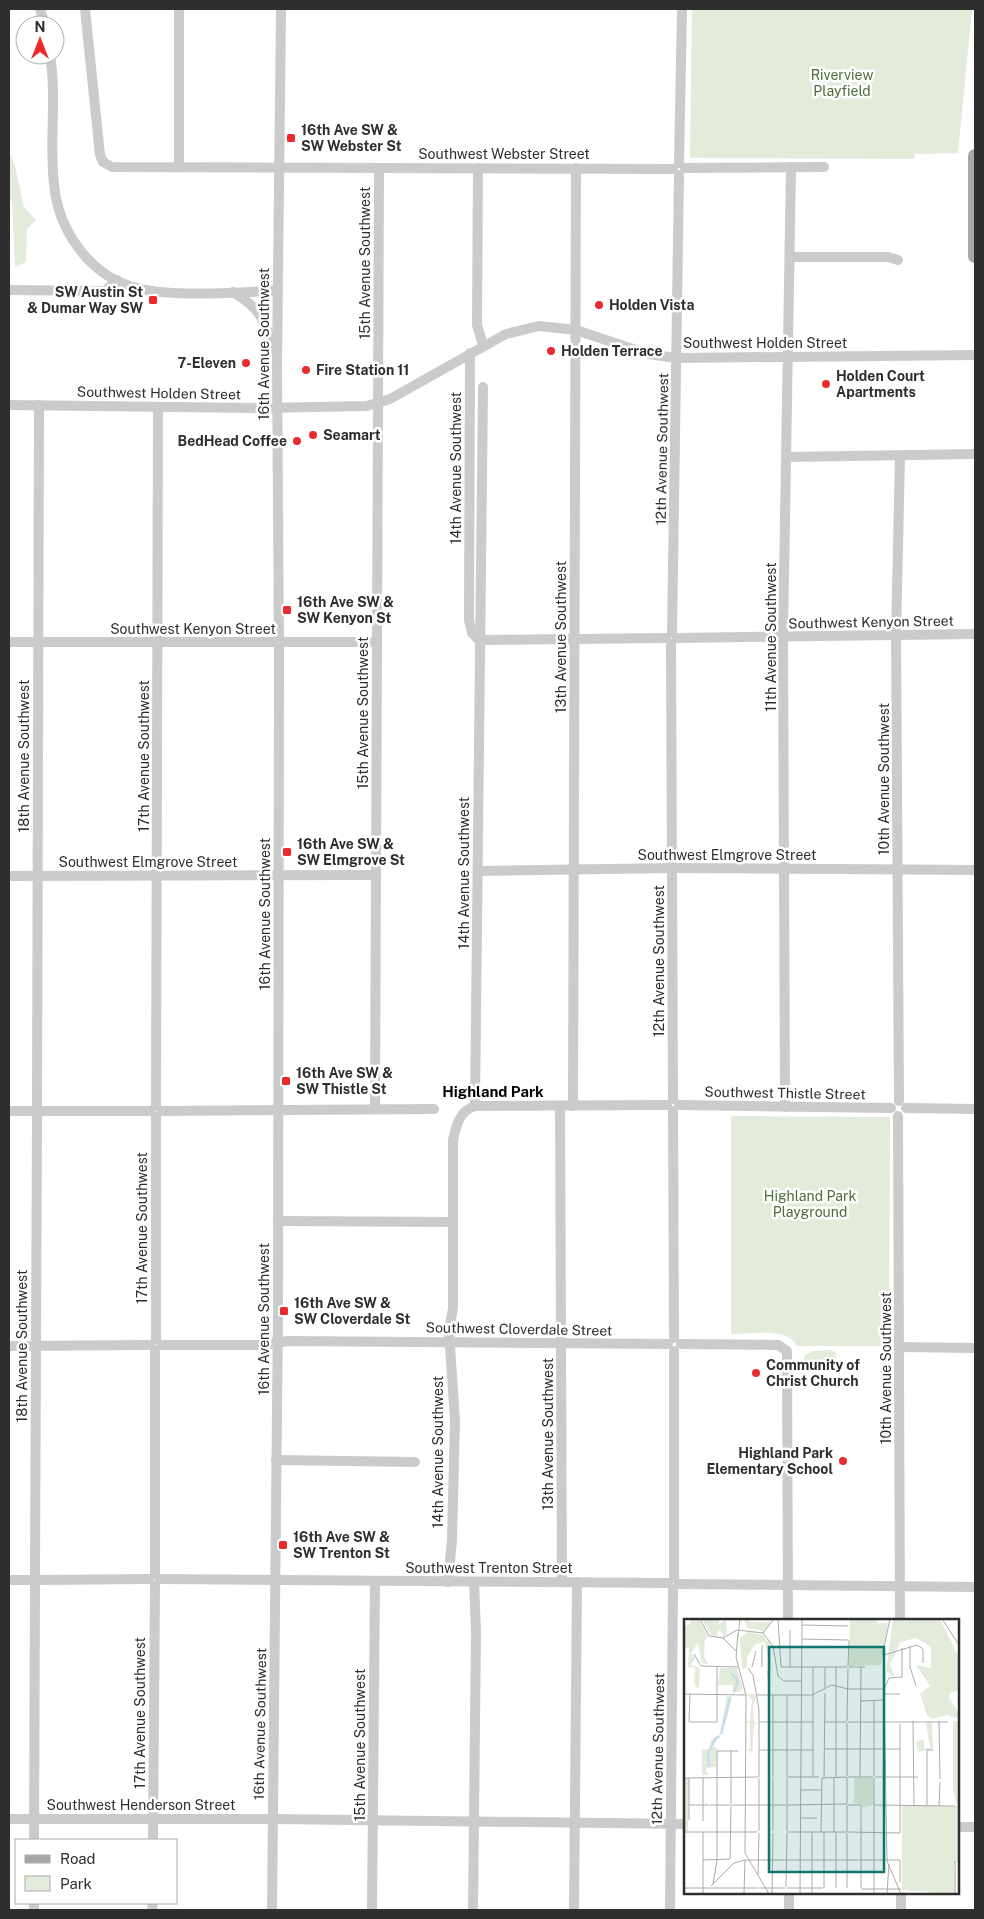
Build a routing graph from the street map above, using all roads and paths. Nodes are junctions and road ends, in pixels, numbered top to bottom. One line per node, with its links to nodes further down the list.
1 (85, 9): 7 (street, Southwest Webster Street)
2 (179, 9): 7 (street)
3 (282, 9): 10 (street, 16th Avenue Southwest)
4 (682, 9): 14 (street, 12th Avenue Southwest)
5 (50, 65): 18 (street)
6 (975, 156): 15 (main road)
7 (179, 167): 10 (street, Southwest Webster Street)
8 (791, 167): 9 (street, Southwest Webster Street); 14 (street, Southwest Webster Street); 16 (street, 11th Avenue Southwest)
9 (824, 167)
10 (280, 168): 11 (street, Southwest Webster Street); 21 (street, 16th Avenue Southwest)
11 (379, 168): 12 (street, Southwest Webster Street); 30 (street, 15th Avenue Southwest)
12 (478, 168): 13 (street, Southwest Webster Street); 23 (street)
13 (576, 168): 14 (street, Southwest Webster Street); 22 (street, 13th Avenue Southwest)
14 (679, 169): 27 (street, 12th Avenue Southwest)
15 (975, 256)
16 (790, 257): 17 (street); 26 (street, 11th Avenue Southwest)
17 (898, 260)
18 (117, 280): 19 (street); 20 (street)
19 (9, 290)
20 (232, 292): 21 (street); 28 (street)
21 (277, 292): 28 (street, 16th Avenue Southwest)
22 (576, 330): 23 (street, Southwest Holden Street); 27 (street, Southwest Holden Street); 42 (street, 13th Avenue Southwest)
23 (483, 345): 24 (street, Southwest Holden Street)
24 (470, 352): 30 (street, Southwest Holden Street); 43 (street, 14th Avenue Southwest)
25 (975, 355): 26 (street, Southwest Holden Street)
26 (789, 357): 27 (street, Southwest Holden Street); 37 (street, 11th Avenue Southwest)
27 (677, 358): 41 (street, 12th Avenue Southwest)
28 (277, 364): 34 (street, 16th Avenue Southwest)
29 (483, 387): 43 (street, 14th Avenue Southwest)
30 (378, 404): 34 (street, Southwest Holden Street); 47 (street, 15th Avenue Southwest)
31 (9, 406): 32 (street, Southwest Holden Street)
32 (39, 406): 33 (street, Southwest Holden Street); 45 (street, 18th Avenue Southwest)
33 (158, 407): 34 (street, Southwest Holden Street); 46 (street, 17th Avenue Southwest)
34 (277, 408): 48 (street, 16th Avenue Southwest)
35 (975, 454): 36 (street)
36 (900, 456): 37 (street); 39 (street, 10th Avenue Southwest)
37 (787, 457): 40 (street, 11th Avenue Southwest)
38 (975, 634): 39 (street, Southwest Kenyon Street)
39 (896, 635): 40 (street, Southwest Kenyon Street); 51 (street, 10th Avenue Southwest)
40 (783, 636): 41 (street, Southwest Kenyon Street); 50 (street, 11th Avenue Southwest)
41 (671, 638): 42 (street, Southwest Kenyon Street); 49 (street, 12th Avenue Southwest)
42 (574, 639): 43 (street, Southwest Kenyon Street); 52 (street, 13th Avenue Southwest)
43 (479, 640): 54 (street, 14th Avenue Southwest)
44 (9, 642): 45 (street, Southwest Kenyon Street)
45 (38, 642): 46 (street, Southwest Kenyon Street); 57 (street, 18th Avenue Southwest)
46 (158, 642): 48 (street, Southwest Kenyon Street); 58 (street, 17th Avenue Southwest)
47 (377, 642): 48 (street, Southwest Kenyon Street); 55 (street, 15th Avenue Southwest)
48 (279, 643): 59 (street, 16th Avenue Southwest)
49 (673, 868): 50 (street, Southwest Elmgrove Street); 52 (street, Southwest Elmgrove Street); 60 (street, 12th Avenue Southwest)
50 (786, 868): 51 (street, Southwest Elmgrove Street); 65 (street, 11th Avenue Southwest)
51 (898, 869): 53 (street, Southwest Elmgrove Street); 64 (street, 10th Avenue Southwest)
52 (573, 870): 54 (street, Southwest Elmgrove Street); 63 (street, 13th Avenue Southwest)
53 (975, 870)
54 (478, 871): 61 (street, 14th Avenue Southwest)
55 (376, 875): 59 (street, Southwest Elmgrove Street); 66 (street, 15th Avenue Southwest)
56 (9, 876): 57 (street, Southwest Elmgrove Street)
57 (38, 876): 58 (street, Southwest Elmgrove Street); 71 (street, 18th Avenue Southwest)
58 (158, 876): 59 (street, Southwest Elmgrove Street); 72 (street, 17th Avenue Southwest)
59 (279, 876): 69 (street, 16th Avenue Southwest)
60 (673, 1105): 63 (street, Southwest Thistle Street); 65 (street, Southwest Thistle Street); 79 (street, 12th Avenue Southwest)
61 (475, 1106): 62 (street, Southwest Thistle Street); 74 (street, 14th Avenue Southwest)
62 (560, 1106): 63 (street, Southwest Thistle Street); 77 (street, 13th Avenue Southwest)
63 (573, 1106)
64 (898, 1106): 65 (street, Southwest Thistle Street); 68 (street, Southwest Thistle Street); 82 (street, 10th Avenue Southwest)
65 (785, 1107)
66 (375, 1109): 67 (street); 69 (street)
67 (434, 1109)
68 (975, 1109)
69 (278, 1110): 72 (street); 73 (street, 16th Avenue Southwest)
70 (9, 1111): 71 (street)
71 (37, 1111): 72 (street); 81 (street, 18th Avenue Southwest)
72 (156, 1111): 78 (street, 17th Avenue Southwest)
73 (278, 1221): 74 (street); 75 (street, 16th Avenue Southwest)
74 (452, 1222): 76 (street, 14th Avenue Southwest)
75 (278, 1342): 76 (street, Southwest Cloverdale Street); 78 (street, Southwest Cloverdale Street); 84 (street, 16th Avenue Southwest)
76 (449, 1342): 77 (street, Southwest Cloverdale Street); 91 (street, 14th Avenue Southwest)
77 (561, 1343): 79 (street, Southwest Cloverdale Street); 93 (street, 13th Avenue Southwest)
78 (156, 1345): 81 (street, Southwest Cloverdale Street); 88 (street, 17th Avenue Southwest)
79 (674, 1345): 95 (street, 12th Avenue Southwest); 96 (street, Southwest Cloverdale Street)
80 (9, 1346): 81 (street, Southwest Cloverdale Street)
81 (36, 1346): 87 (street, 18th Avenue Southwest)
82 (900, 1347): 83 (street); 97 (street, 10th Avenue Southwest)
83 (975, 1348)
84 (276, 1460): 85 (street); 89 (street, 16th Avenue Southwest)
85 (415, 1462)
86 (9, 1580): 87 (street, Southwest Trenton Street)
87 (35, 1580): 88 (street, Southwest Trenton Street); 102 (street, 18th Avenue Southwest)
88 (155, 1580): 89 (street, Southwest Trenton Street); 103 (street, 17th Avenue Southwest)
89 (275, 1580): 90 (street, Southwest Trenton Street); 104 (street, 16th Avenue Southwest)
90 (375, 1581): 91 (street, Southwest Trenton Street); 105 (street, 15th Avenue Southwest)
91 (448, 1582): 92 (street, Southwest Trenton Street)
92 (474, 1582): 93 (street, Southwest Trenton Street); 106 (street)
93 (562, 1582): 94 (street, Southwest Trenton Street)
94 (577, 1582): 95 (street, Southwest Trenton Street); 107 (street)
95 (674, 1583): 96 (street, Southwest Trenton Street); 108 (street, 12th Avenue Southwest)
96 (787, 1585): 97 (street, Southwest Trenton Street); 99 (street)
97 (900, 1586): 98 (street, Southwest Trenton Street); 100 (street, 10th Avenue Southwest)
98 (975, 1587)
99 (788, 1619)
100 (900, 1619)
101 (9, 1819): 102 (street, Southwest Henderson Street)
102 (34, 1819): 103 (street, Southwest Henderson Street); 112 (street, 18th Avenue Southwest)
103 (154, 1819): 104 (street, Southwest Henderson Street); 113 (street, 17th Avenue Southwest)
104 (273, 1819): 105 (street, Southwest Henderson Street); 116 (street, 16th Avenue Southwest)
105 (373, 1820): 106 (street, Southwest Henderson Street); 117 (street, 15th Avenue Southwest)
106 (474, 1822): 107 (street, Southwest Henderson Street); 118 (street)
107 (575, 1823): 108 (street, Southwest Henderson Street); 119 (street)
108 (670, 1824): 109 (street, Southwest Henderson Street); 120 (street, 12th Avenue Southwest)
109 (684, 1824)
110 (959, 1826): 111 (street)
111 (975, 1827)
112 (34, 1839)
113 (153, 1839)
114 (789, 1894): 121 (street)
115 (901, 1894): 122 (street)
116 (272, 1910)
117 (372, 1910)
118 (473, 1910)
119 (574, 1910)
120 (670, 1910)
121 (789, 1910)
122 (902, 1910)

